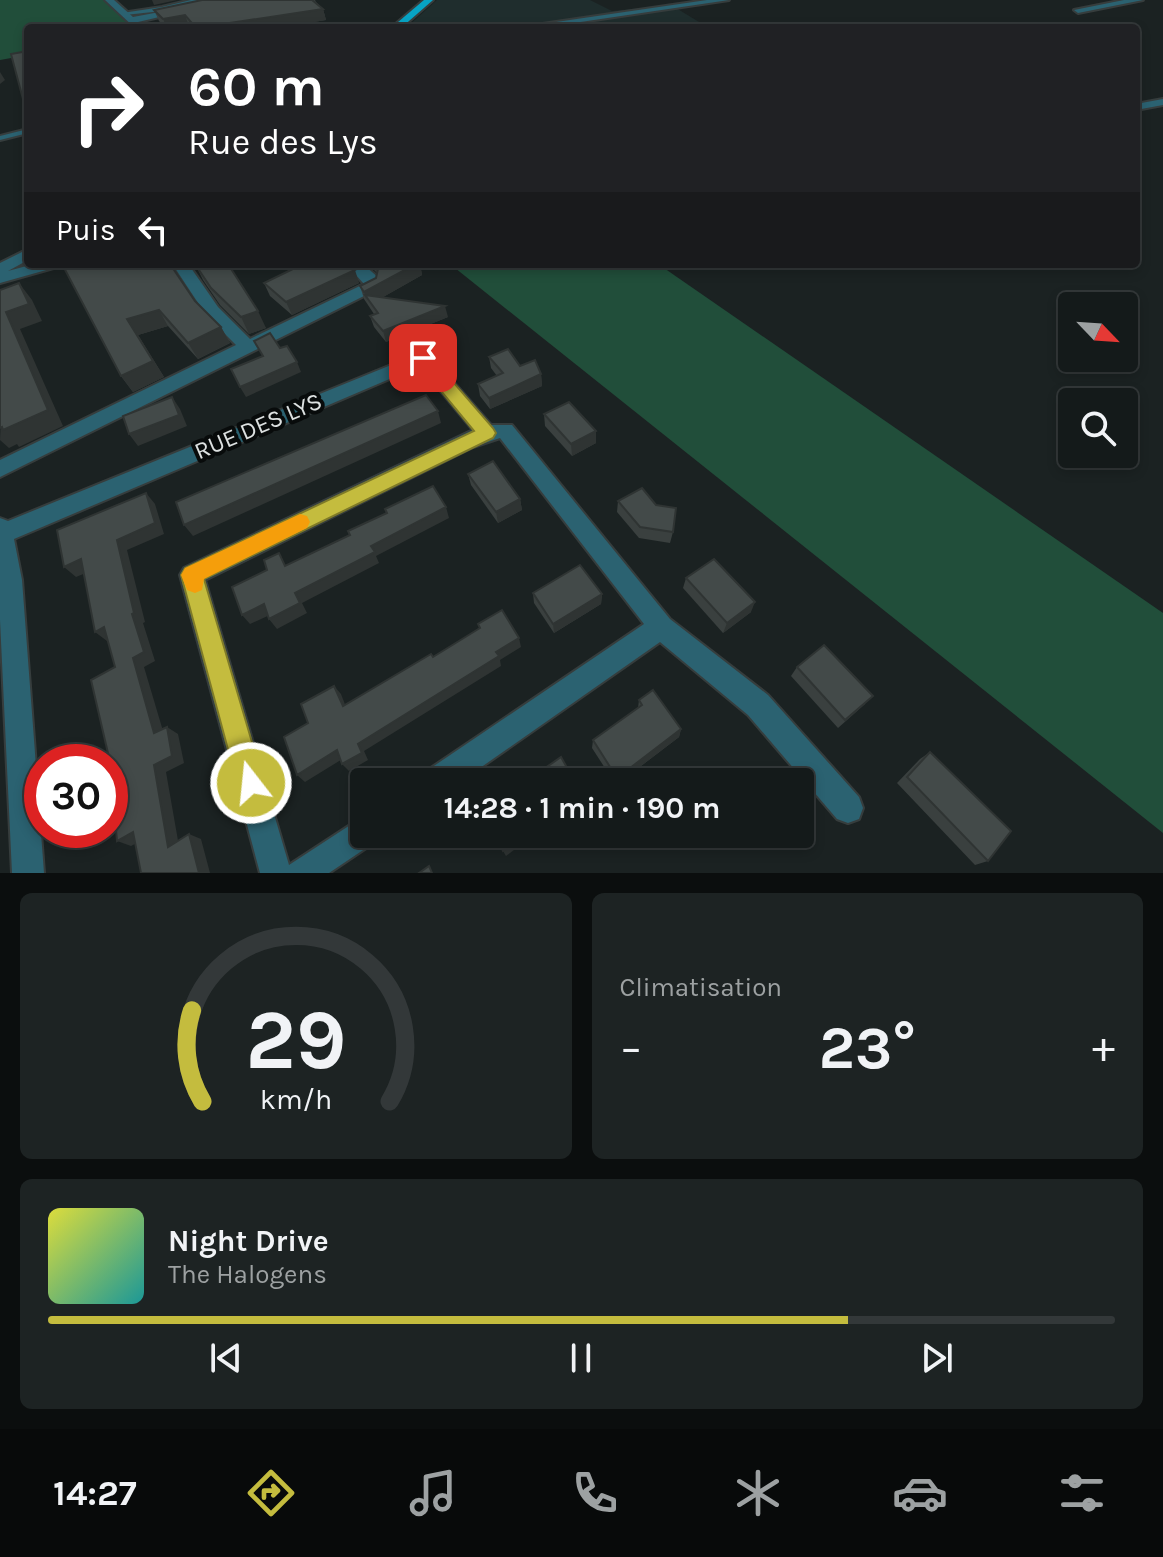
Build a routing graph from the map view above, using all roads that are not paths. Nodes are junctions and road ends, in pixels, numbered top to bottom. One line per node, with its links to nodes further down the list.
1 (109, 0): 7 (street)
2 (429, 0): 9 (main road)
3 (725, 0): 10 (street)
4 (1139, 0): 6 (street)
5 (199, 4): 7 (street); 7 (lane)
6 (1078, 10)
7 (129, 16): 8 (street)
8 (136, 24)
9 (401, 24)
10 (549, 24)
11 (1163, 102): 12 (street)
12 (1140, 106)
13 (24, 132): 14 (lane)
14 (0, 138)
15 (24, 256): 19 (street)
16 (37, 268): 20 (street)
17 (183, 268): 21 (street)
18 (359, 268): 21 (street)
19 (0, 269)
20 (0, 278)
21 (249, 348): 23 (street)
22 (487, 433): 24 (street, RUE DES LYS); 25 (street, RUE DES LYS); 31 (street)
23 (0, 469)
24 (1, 530): 26 (street)
25 (661, 627): 27 (street); 28 (street, RUE DES LYS)
26 (8, 667): 30 (street)
27 (455, 768)
28 (848, 808)
29 (350, 840): 32 (street)
30 (28, 873)
31 (276, 873)
32 (302, 873)

